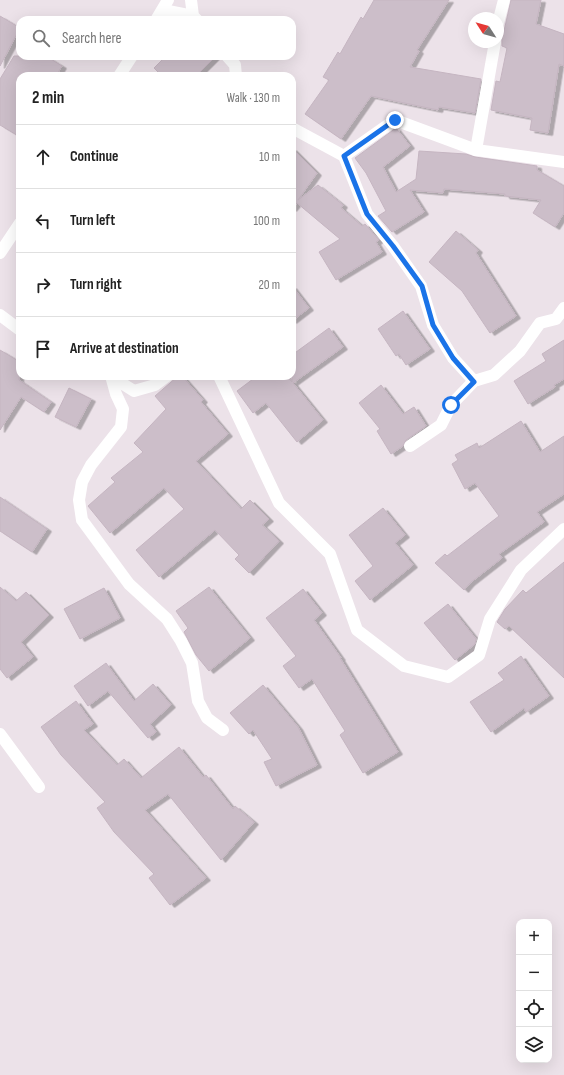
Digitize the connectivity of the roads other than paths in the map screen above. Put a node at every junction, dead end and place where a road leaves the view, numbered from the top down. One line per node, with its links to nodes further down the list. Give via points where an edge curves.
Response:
1 (191, 0): 7 (street)
2 (504, 0): 4 (street)
3 (166, 5): 5 (street); 6 (street)
4 (501, 12)
5 (159, 16)
6 (191, 16)
7 (195, 16)
8 (494, 48): 14 (street)
9 (129, 60): 11 (street)
10 (231, 60): 12 (street, via 235,65)
11 (122, 72)
12 (236, 72)
13 (296, 130): 15 (street)
14 (476, 150): 15 (street, via 395,120); 16 (street)
15 (344, 156): 26 (street, via 367,214 422,286 433,325 453,358)
16 (564, 162)
17 (16, 229): 18 (street)
18 (0, 253)
19 (564, 308): 26 (street, via 556,319 540,323 520,351 494,375)
20 (0, 315): 21 (street)
21 (16, 327)
22 (113, 380): 29 (street, via 123,409 121,426 91,465 82,482 79,500 82,520 129,584 167,619 192,663 198,701 207,718)
23 (118, 380): 24 (street, via 134,391 155,385)
24 (162, 380)
25 (221, 380): 28 (street, via 279,504 330,554 357,630 404,666 448,677 479,655 490,620 521,570)
26 (474, 382): 27 (street, via 451,405 441,425)
27 (410, 446)
28 (564, 529)
29 (223, 730)
30 (0, 734): 31 (street)
31 (39, 787)

